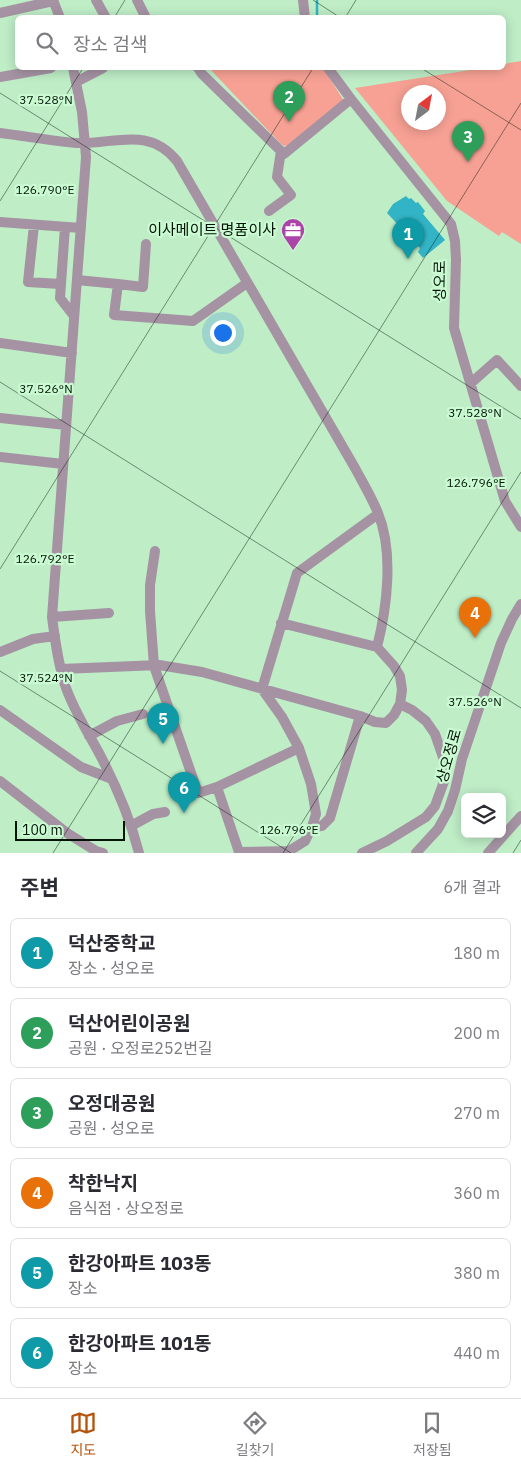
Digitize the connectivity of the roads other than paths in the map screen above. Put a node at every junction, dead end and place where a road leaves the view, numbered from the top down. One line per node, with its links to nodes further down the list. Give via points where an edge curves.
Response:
1 (96, 0): 7 (street)
2 (137, 0): 8 (street)
3 (303, 0): 9 (street)
4 (53, 1): 5 (street); 6 (street)
5 (0, 13)
6 (59, 15)
7 (104, 15)
8 (144, 15)
9 (305, 15)
10 (40, 70): 15 (street)
11 (73, 70): 16 (street)
12 (99, 70): 16 (street)
13 (199, 70): 20 (street)
14 (329, 70): 17 (street, 성오로)
15 (0, 77)
16 (76, 82): 19 (street)
17 (351, 99): 20 (street, via 284,154); 34 (street, 성오로, via 451,224 456,260 454,328)
18 (0, 133): 19 (street)
19 (85, 143): 25 (street); 28 (street, via 140,139 159,145 171,154)
20 (281, 151): 21 (street, via 277,178 291,195)
21 (269, 211)
22 (0, 222): 23 (street)
23 (34, 225): 24 (street); 29 (street, via 28,282)
24 (65, 227): 25 (street); 29 (street)
25 (80, 228): 27 (street)
26 (146, 244): 30 (street, via 143,287)
27 (77, 280): 30 (street); 31 (street)
28 (247, 283): 30 (street, via 193,321 114,315); 40 (street, via 355,468)
29 (60, 284): 31 (street, via 60,298)
30 (118, 284)
31 (74, 316): 33 (street)
32 (0, 343): 33 (street)
33 (72, 353): 37 (street)
34 (471, 383): 35 (street, via 496,360); 41 (street, 성오로, via 505,501)
35 (521, 386)
36 (0, 418): 37 (street)
37 (66, 425): 39 (street)
38 (0, 457): 39 (street)
39 (63, 464): 45 (street)
40 (378, 514): 46 (street, via 297,573); 48 (street, via 386,544 387,579)
41 (521, 527)
42 (156, 551): 50 (street, via 150,593)
43 (521, 604): 70 (street, 상오정로, via 501,643 448,810 438,829)
44 (109, 613): 45 (street)
45 (52, 617): 47 (street)
46 (281, 623): 48 (street); 52 (street)
47 (55, 636): 49 (street, via 33,639); 51 (street)
48 (377, 647): 53 (street, via 400,676)
49 (0, 652)
50 (154, 666): 51 (street); 52 (street, via 202,672); 61 (street, via 198,793)
51 (61, 669): 57 (street, via 74,707)
52 (262, 689): 56 (street); 58 (street)
53 (400, 704): 56 (street, via 386,723); 69 (street, via 426,721 435,734 446,776 435,806 426,817)
54 (0, 710): 59 (street, via 81,768)
55 (143, 714): 57 (street, via 117,721)
56 (360, 716): 65 (street, via 330,818 322,826)
57 (89, 736): 59 (street)
58 (299, 748): 61 (street); 65 (street, via 311,784 316,814)
59 (112, 779): 64 (street)
60 (0, 781): 66 (street)
61 (217, 787): 67 (street, via 239,852)
62 (165, 812): 64 (street, via 153,814)
63 (521, 816): 71 (street)
64 (131, 826): 68 (street)
65 (312, 828): 67 (street, via 305,841)
66 (97, 852)
67 (292, 852)
68 (139, 853)
69 (362, 853)
70 (416, 853)
71 (488, 853)

